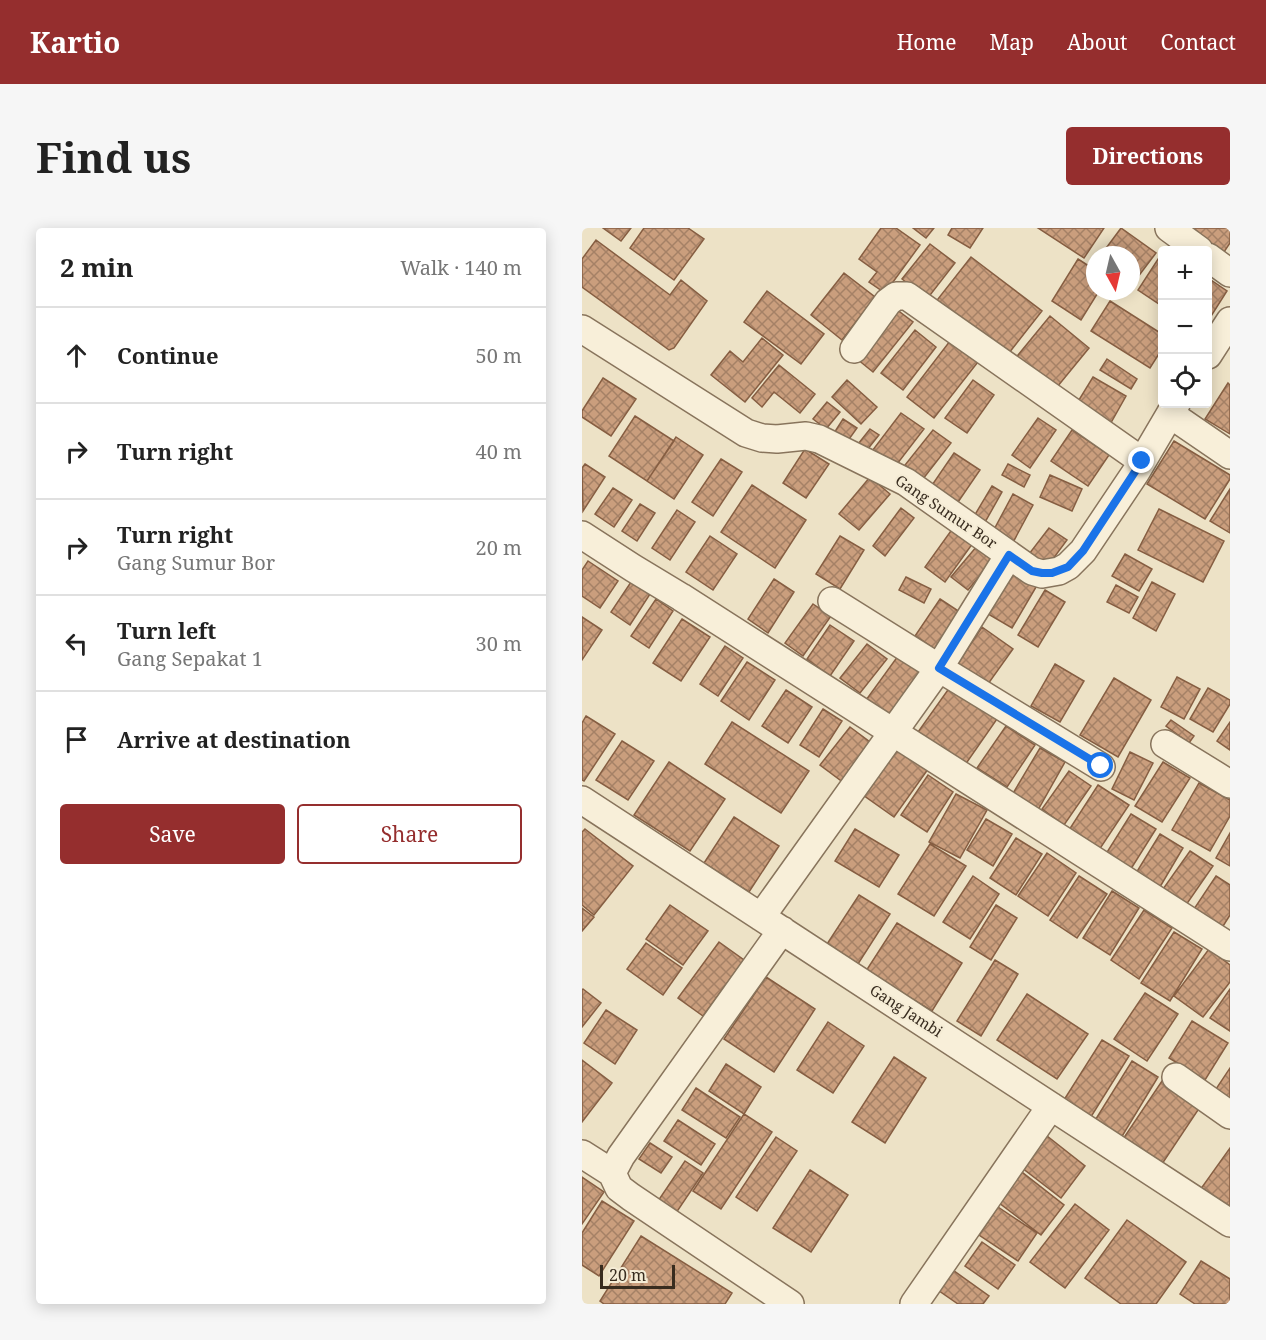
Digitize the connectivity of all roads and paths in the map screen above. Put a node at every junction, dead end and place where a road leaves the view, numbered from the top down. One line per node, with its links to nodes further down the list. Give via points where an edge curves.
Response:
1 (1169, 228): 2 (street)
2 (1194, 246)
3 (1212, 260): 4 (street)
4 (1230, 273)
5 (1230, 321): 8 (street)
6 (582, 329): 13 (street, Gang Sumur Bor, via 746,433 777,439 806,436 906,482)
7 (854, 349): 11 (street, via 888,302 896,296 906,296)
8 (1209, 354)
9 (1173, 409): 10 (street); 11 (street, Gang Sumur Bor)
10 (1230, 455)
11 (1142, 461): 13 (street, Gang Sumur Bor, via 1083,551 1068,567 1052,573 1032,571)
12 (582, 535): 16 (street)
13 (1009, 555): 15 (street)
14 (832, 601): 15 (street)
15 (939, 668): 16 (street); 18 (street)
16 (893, 732): 21 (street); 22 (street)
17 (1164, 744): 19 (street)
18 (1101, 766)
19 (1230, 784)
20 (585, 807): 21 (street, Gang Jambi)
21 (771, 923): 24 (street, Gang Jambi); 27 (street)
22 (1230, 948)
23 (1176, 1077): 25 (street)
24 (1051, 1106): 28 (street, Gang Jambi); 30 (street)
25 (1230, 1115)
26 (582, 1154): 27 (street)
27 (612, 1173): 29 (street, via 619,1188 631,1197)
28 (1230, 1222)
29 (790, 1304)
30 (914, 1304)

